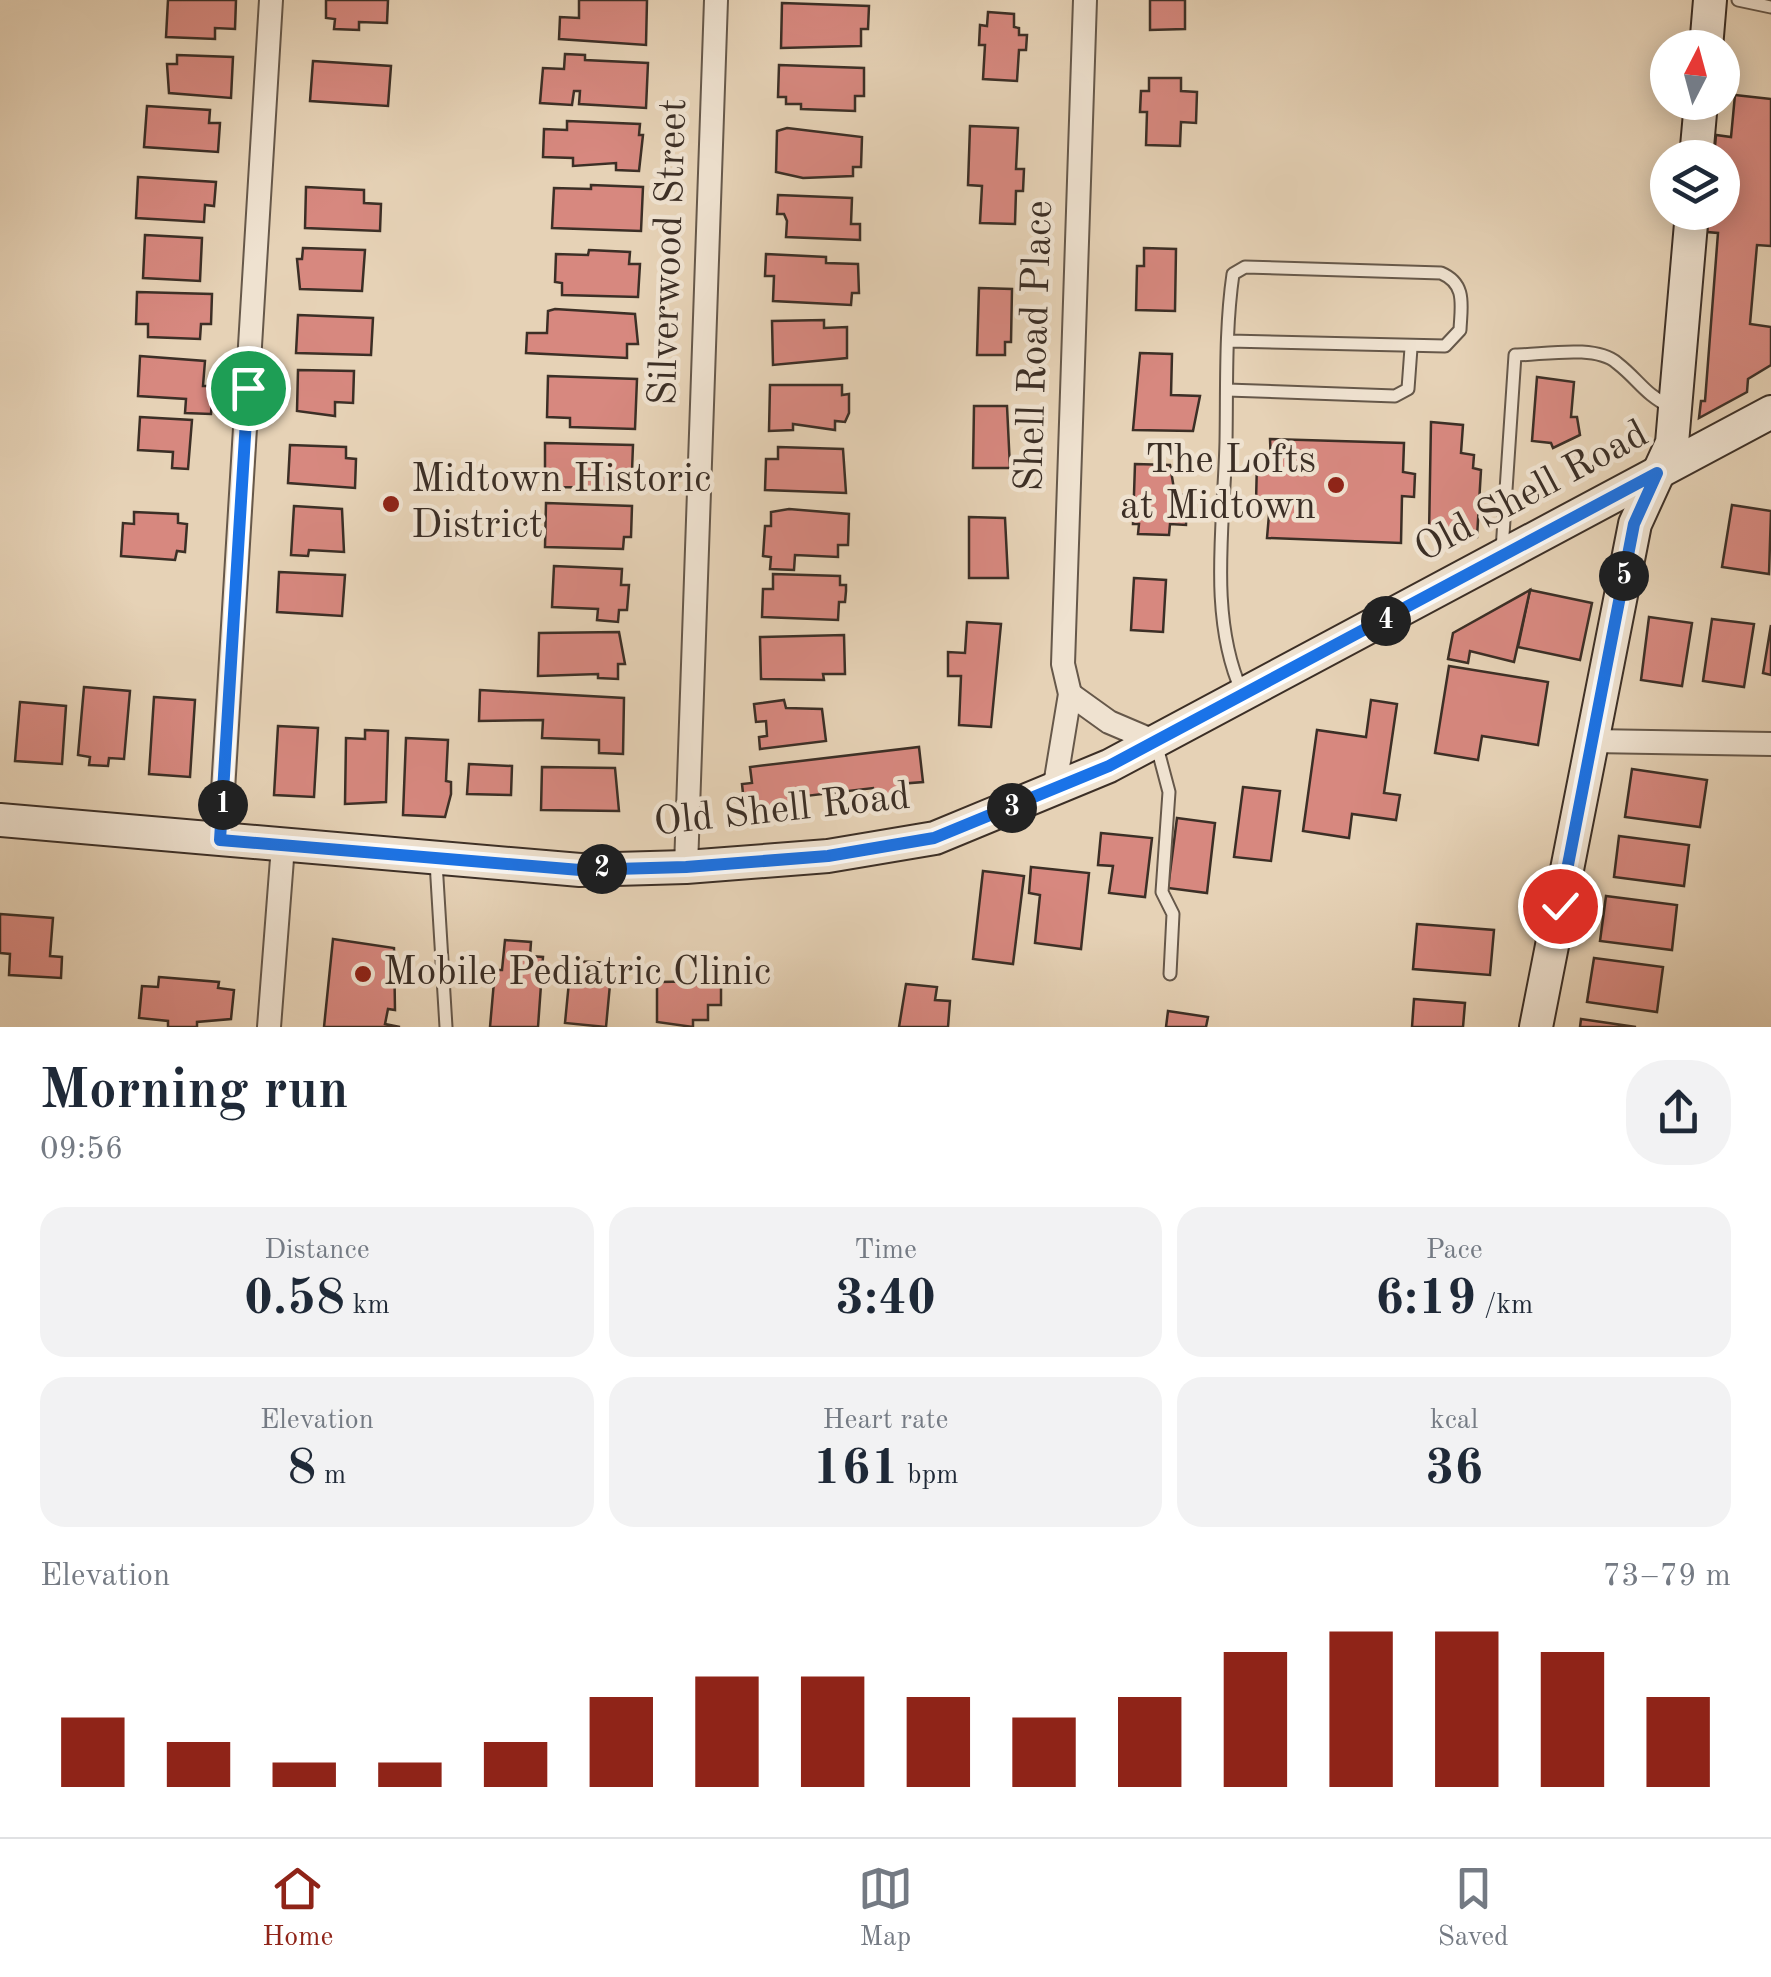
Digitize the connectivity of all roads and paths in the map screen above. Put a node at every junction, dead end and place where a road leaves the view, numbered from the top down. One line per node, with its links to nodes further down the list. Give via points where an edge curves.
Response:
1 (272, 0): 23 (street)
2 (716, 0): 26 (street, Silverwood Street)
3 (1085, 0): 16 (street, Shell Road Place, via 1063,664)
4 (1710, 0): 7 (street)
5 (1738, 0): 6 (lane)
6 (1771, 7)
7 (1708, 30)
8 (1690, 230): 12 (street)
9 (1229, 341): 10 (lane); 10 (lane, via 1232,274 1245,268 1452,277 1461,292 1460,330 1453,342); 11 (lane)
10 (1411, 348): 11 (lane, via 1408,389 1395,396)
11 (1227, 390): 17 (lane, via 1222,604 1229,663)
12 (1675, 409): 14 (street, via 1672,443); 15 (lane, via 1645,394 1615,360 1514,355)
13 (1771, 412): 14 (street, Old Shell Road)
14 (1657, 473): 15 (street, Old Shell Road); 18 (street, via 1634,524)
15 (1502, 554): 17 (street, Old Shell Road)
16 (1070, 694): 19 (street, via 1109,722); 21 (street, Shell Road Place)
17 (1244, 696): 19 (street, Old Shell Road)
18 (1592, 741): 20 (street); 30 (street)
19 (1156, 742): 21 (street, Old Shell Road); 27 (lane, via 1169,792 1162,892 1173,914)
20 (1771, 744)
21 (1054, 791): 26 (street, Old Shell Road, via 934,838 828,856)
22 (0, 820): 23 (street, Old Shell Road)
23 (220, 840): 24 (street, Old Shell Road)
24 (283, 846): 25 (street, Old Shell Road); 28 (street)
25 (436, 860): 26 (street, Old Shell Road, via 580,870); 29 (lane)
26 (686, 867)
27 (1170, 974)
28 (270, 1027)
29 (446, 1027)
30 (1536, 1027)

